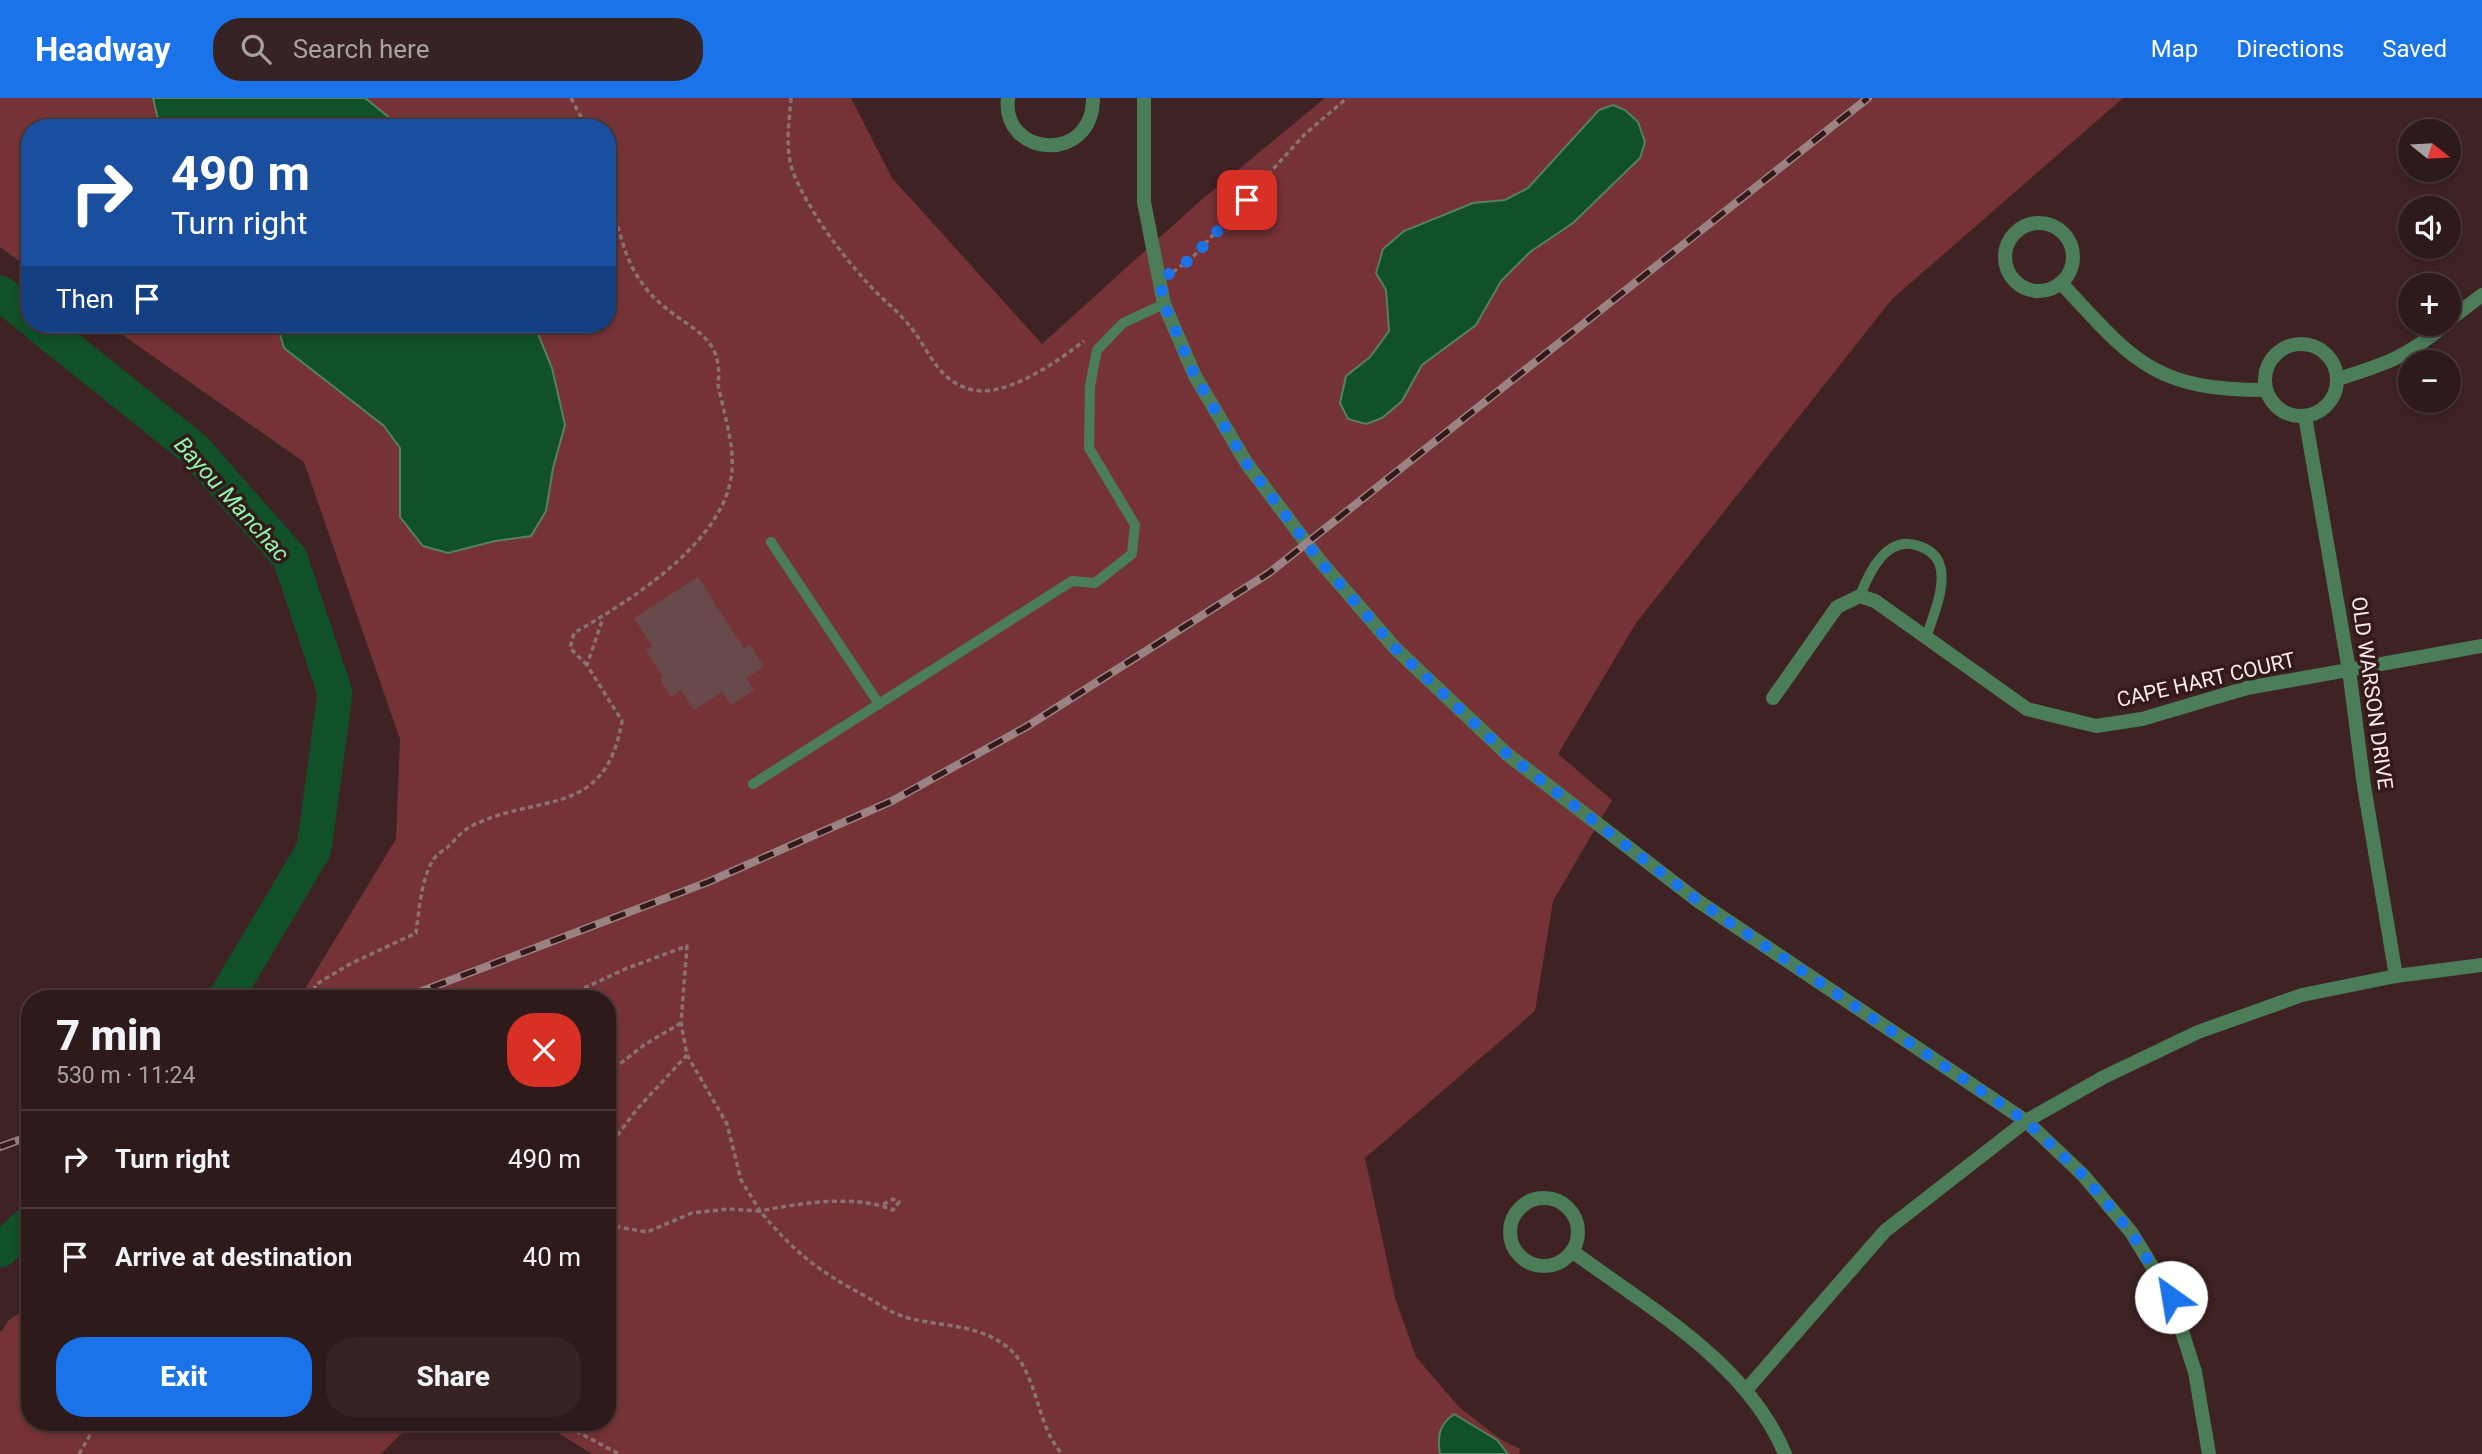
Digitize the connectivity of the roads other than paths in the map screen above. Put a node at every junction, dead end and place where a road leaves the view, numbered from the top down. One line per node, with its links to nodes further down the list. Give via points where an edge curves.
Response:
1 (1008, 98): 2 (street, via 1017,130 1040,145 1054,146 1080,135 1088,123)
2 (1093, 98)
3 (1144, 98): 6 (street, via 1144,202)
4 (2062, 284): 4 (street, via 2074,260 2066,234 2042,223 2017,231 2005,255 2013,280 2037,292); 10 (street, via 2131,354 2160,374 2188,385)
5 (2482, 295): 7 (street)
6 (1164, 304): 18 (lane, via 1123,323 1097,350 1090,386 1089,448 1135,525 1132,554 1095,583 1072,581); 22 (street, via 1195,376 1247,464 1320,561 1395,648 1498,745 1698,901)
7 (2461, 312)
8 (2432, 336): 9 (street, via 2415,350)
9 (2338, 379): 10 (street, via 2324,351 2295,343 2281,348 2270,360 2264,374); 11 (street, via 2328,404)
10 (2265, 390): 11 (street, via 2280,410)
11 (2305, 416): 16 (street, OLD WARSON DRIVE)
12 (771, 542): 18 (lane)
13 (1860, 596): 14 (street, CAPE HART COURT, via 1875,601); 14 (lane, via 1870,569 1890,548 1912,544 1928,550 1940,564 1940,588); 17 (street, via 1837,607)
14 (1926, 638): 16 (street, CAPE HART COURT, via 2027,709 2096,726 2141,719 2247,688)
15 (2482, 646): 16 (street, CAPE HART COURT)
16 (2349, 670): 21 (street, OLD WARSON DRIVE)
17 (1773, 698)
18 (879, 704): 19 (lane)
19 (753, 784)
20 (2482, 965): 21 (street)
21 (2396, 976): 22 (street, via 2302,995 2199,1032)
22 (2026, 1121): 24 (street, via 1885,1231); 26 (street, via 2083,1175 2131,1232 2171,1297 2195,1372)
23 (1572, 1251): 23 (street, via 1577,1225 1563,1204 1537,1199 1516,1213 1511,1239 1525,1261 1551,1266); 24 (street, via 1704,1349)
24 (1746, 1390): 25 (street)
25 (1785, 1454)
26 (2208, 1454)

